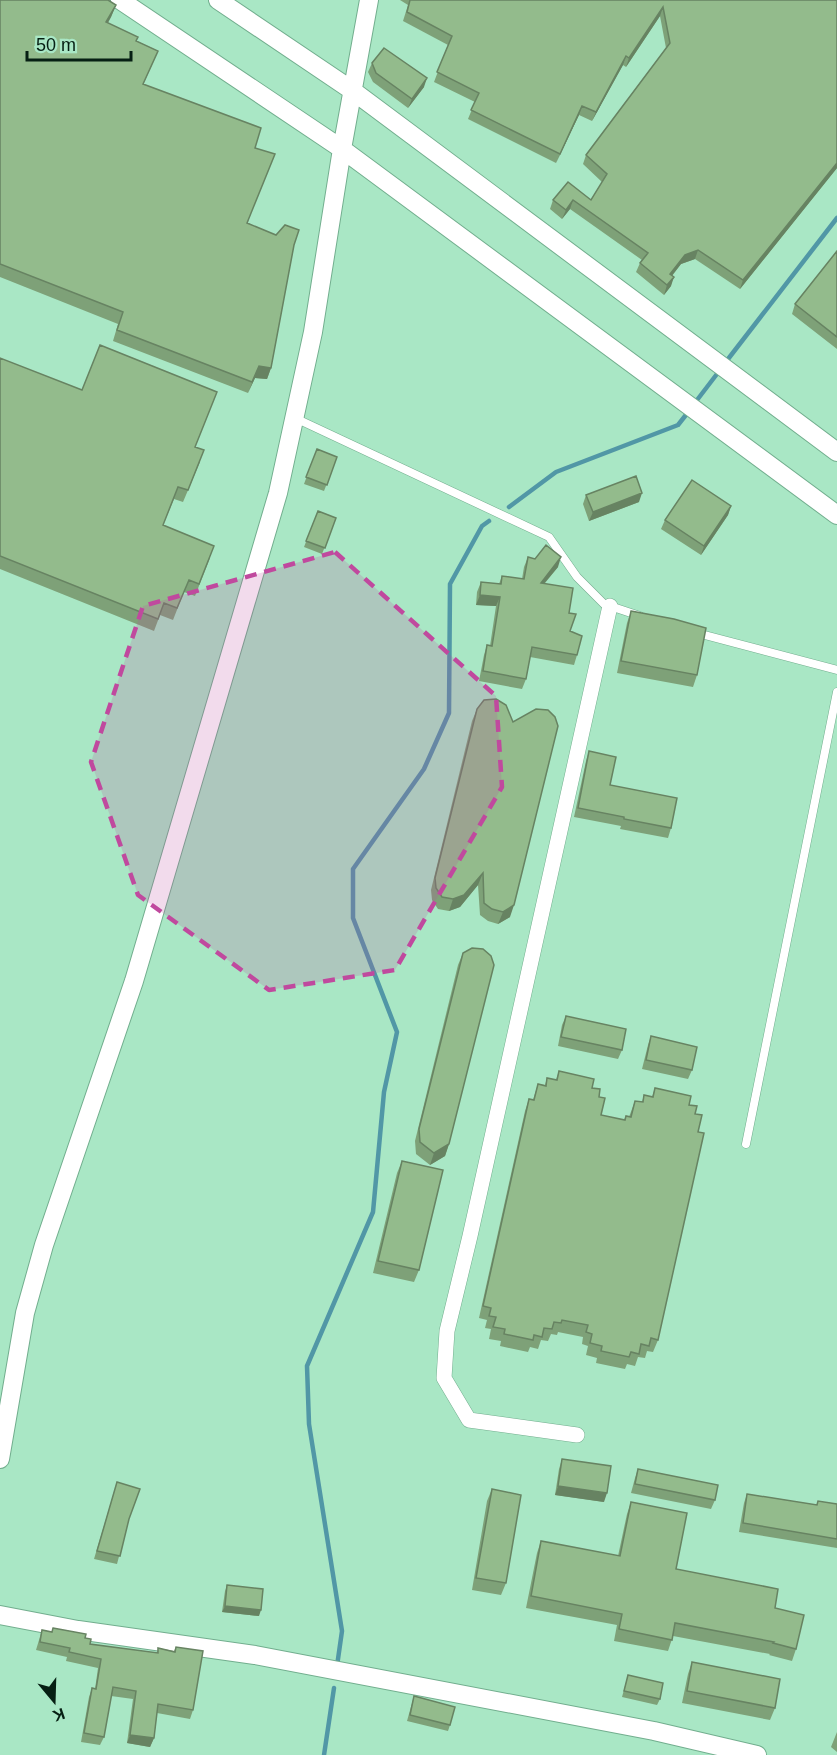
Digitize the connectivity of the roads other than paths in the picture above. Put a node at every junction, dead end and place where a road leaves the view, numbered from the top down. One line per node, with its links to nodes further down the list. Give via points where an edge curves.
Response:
1 (120, 0): 5 (street)
2 (218, 0): 4 (street)
3 (369, 0): 4 (street)
4 (353, 91): 5 (street); 7 (street)
5 (342, 149): 6 (street, via 314,332); 8 (street)
6 (294, 417): 9 (lane, via 549,537 577,577); 16 (street, via 278,493 141,960 44,1245 25,1313)
7 (837, 452)
8 (837, 515)
9 (610, 606): 10 (lane); 15 (street, via 447,1331 444,1378 469,1420)
10 (650, 619)
11 (692, 631): 12 (lane)
12 (837, 670)
13 (837, 692): 14 (lane)
14 (746, 1144)
15 (577, 1435)
16 (0, 1459)
17 (0, 1615): 18 (street, via 255,1655 654,1731)
18 (757, 1755)

